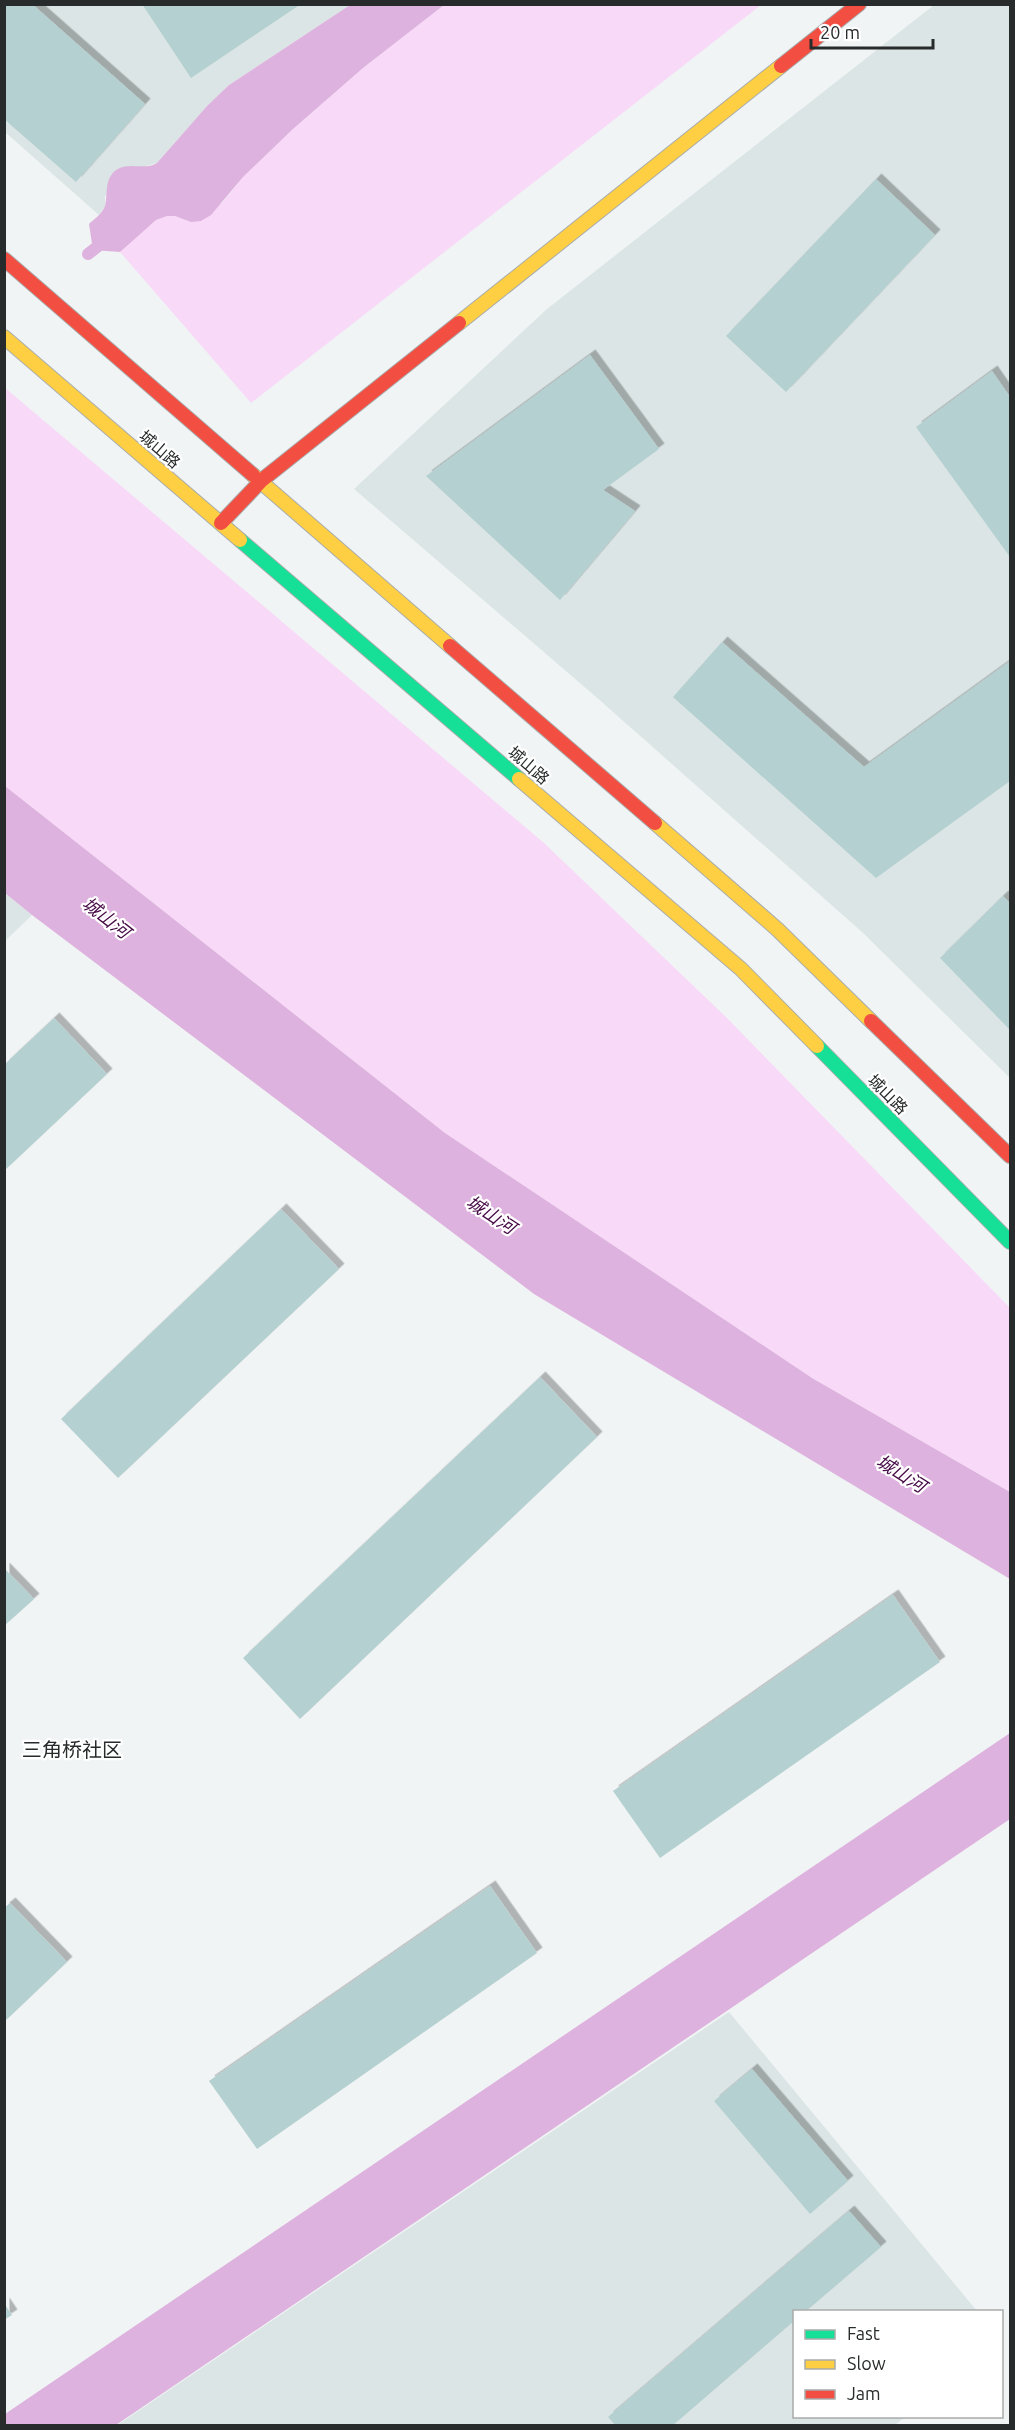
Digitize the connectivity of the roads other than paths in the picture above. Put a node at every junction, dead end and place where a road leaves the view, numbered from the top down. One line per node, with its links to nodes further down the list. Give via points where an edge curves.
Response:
1 (859, 4): 4 (main road)
2 (4, 259): 4 (main road)
3 (4, 337): 5 (main road, 城山路)
4 (262, 480): 5 (main road); 6 (main road, via 777,929)
5 (221, 523): 7 (main road, 城山路, via 741,969)
6 (1011, 1156)
7 (1011, 1242)

